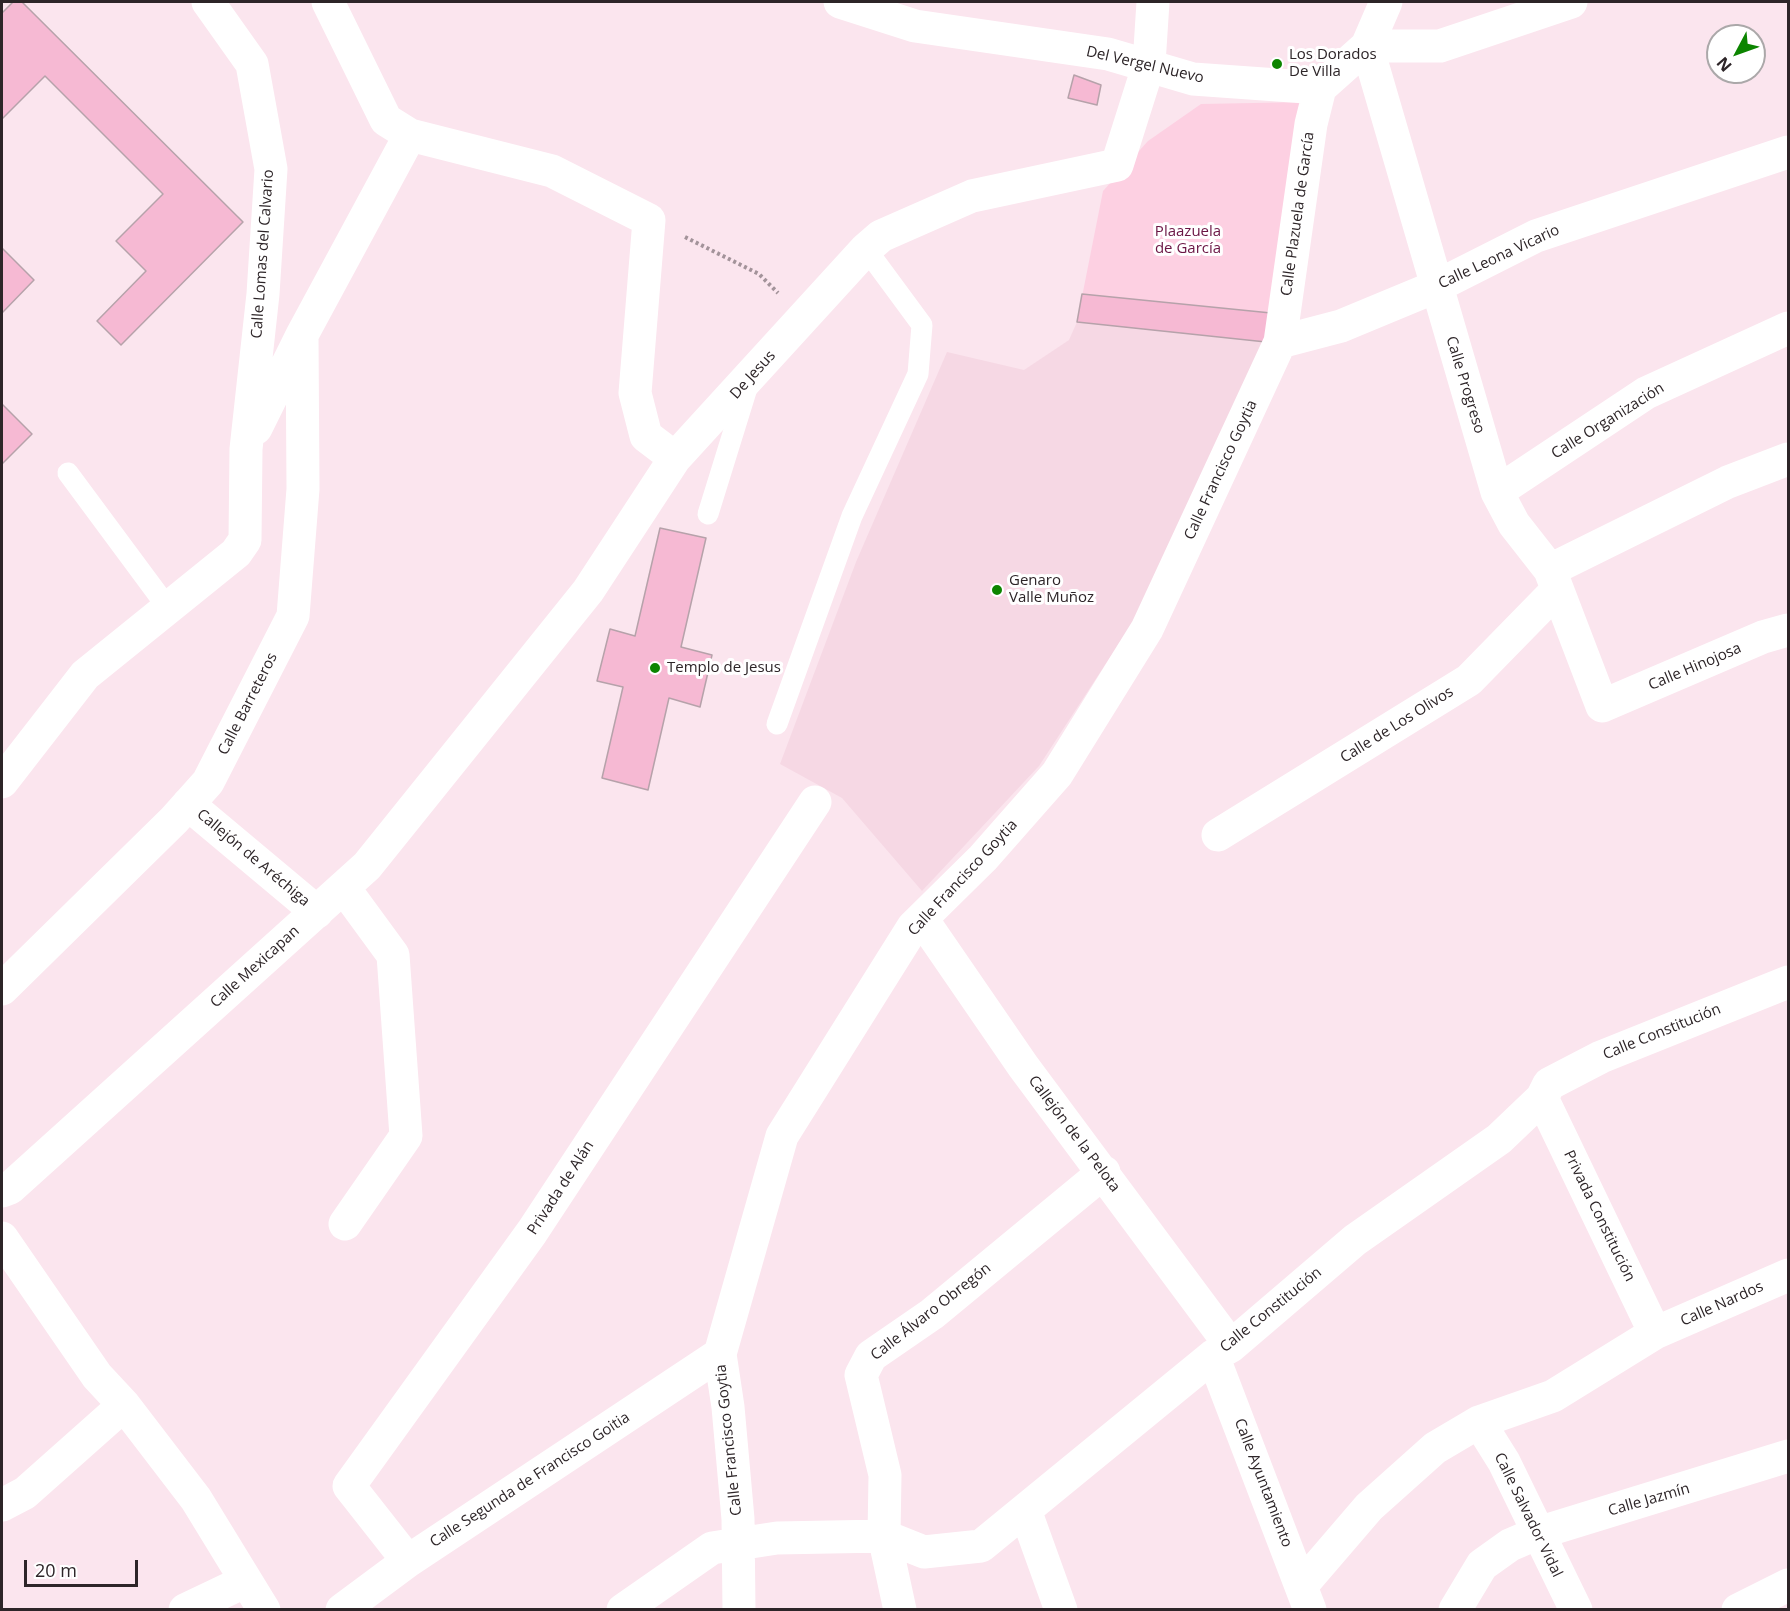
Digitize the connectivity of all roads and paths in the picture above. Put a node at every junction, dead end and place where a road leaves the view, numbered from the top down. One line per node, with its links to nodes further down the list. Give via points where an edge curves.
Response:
1 (208, 2): 20 (street, Calle Lomas del Calvario, via 252,64 271,169 263,294)
2 (328, 2): 10 (street, via 386,120)
3 (840, 2): 8 (street, Del Vergel Nuevo, via 915,26 1108,54)
4 (1153, 2): 8 (street)
5 (1386, 2): 7 (street)
6 (1571, 2): 7 (street, via 1440,46)
7 (1367, 46): 9 (street); 14 (street, Calle Progreso)
8 (1149, 64): 9 (street, Del Vergel Nuevo, via 1193,79); 13 (street, De Jesus, via 1117,165 972,196 881,236)
9 (1320, 88): 18 (street, Calle Plazuela de García, via 1311,124)
10 (410, 135): 12 (street, via 552,171); 17 (street, Calle Lomas del Calvario)
11 (1788, 152): 14 (street, Calle Leona Vicario, via 1536,236)
12 (649, 220): 15 (path, via 759,274); 21 (street, via 635,393 646,436)
13 (866, 249): 15 (street, De Jesus); 31 (lane, via 922,325 918,374 852,516)
14 (1436, 286): 18 (street, Calle Leona Vicario, via 1341,326); 24 (street, Calle Progreso)
15 (802, 319): 19 (street, De Jesus)
16 (1788, 328): 24 (street, Calle Organización, via 1646,393)
17 (302, 335): 20 (street, Calle Lomas del Calvario); 34 (street, Calle Barreteros, via 303,489 293,616 208,782)
18 (1280, 342): 38 (street, Calle Francisco Goytia, via 1147,629 1063,764 982,858)
19 (750, 379): 21 (street, De Jesus); 25 (lane)
20 (246, 449): 27 (street, Calle Lomas del Calvario, via 245,540 236,553)
21 (675, 458): 30 (street, De Jesus, via 588,591)
22 (1788, 459): 26 (street, Calle de Los Olivos, via 1728,482)
23 (68, 473): 27 (lane)
24 (1497, 492): 26 (street, Calle Progreso, via 1514,524)
25 (708, 514)
26 (1554, 580): 29 (street, Calle Progreso); 35 (street, Calle de Los Olivos, via 1469,680)
27 (168, 608): 32 (street, Calle Lomas del Calvario, via 86,675)
28 (1788, 630): 29 (street, Calle Hinojosa)
29 (1602, 706)
30 (484, 719): 36 (street, Calle Mexicapan, via 367,866)
31 (777, 724)
32 (2, 782)
33 (814, 802): 58 (street, Privada de Alán, via 532,1232 349,1486)
34 (188, 804): 37 (street, Callejón de Aréchiga); 39 (street, Calle Barreteros)
35 (1218, 835)
36 (344, 888): 37 (street, Calle Mexicapan); 44 (street, via 393,955 406,1136)
37 (317, 912): 43 (street, Calle Mexicapan)
38 (922, 919): 42 (street, Callejón de la Pelota, via 1023,1066); 49 (street, Calle Francisco Goytia, via 913,927 782,1136)
39 (2, 989)
40 (1785, 992): 41 (street, Calle Constitución, via 1601,1057 1549,1084)
41 (1542, 1098): 47 (street, Privada Constitución); 48 (street, Calle Constitución, via 1498,1139 1355,1240)
42 (1104, 1172): 48 (street, Callejón de la Pelota); 55 (street, Calle Álvaro Obregón, via 932,1314 870,1356 861,1375 885,1475)
43 (4, 1180)
44 (345, 1224)
45 (2, 1238): 50 (street, via 97,1376)
46 (1788, 1275): 47 (street, Calle Nardos)
47 (1655, 1333): 51 (street, Calle Nardos, via 1553,1396)
48 (1222, 1351): 54 (street, Calle Constitución); 61 (street, Calle Ayuntamiento)
49 (720, 1354): 57 (street, Calle Francisco Goytia, via 738,1519); 58 (street, Calle Segunda de Francisco Goitia)
50 (124, 1405): 53 (street, via 25,1493); 59 (street, via 196,1499)
51 (1479, 1422): 56 (street, Calle Salvador Vidal, via 1504,1462); 61 (street, Calle Nardos, via 1435,1448 1368,1507)
52 (1788, 1456): 56 (street, Calle Jazmín)
53 (2, 1505)
54 (1025, 1510): 55 (street, Calle Constitución, via 981,1546 924,1551); 68 (street)
55 (884, 1536): 57 (street, Calle Constitución, via 777,1538); 67 (street, Calle Álvaro Obregón)
56 (1524, 1539): 69 (street, Calle Jazmín, via 1482,1565); 70 (street, Calle Salvador Vidal)
57 (737, 1545): 65 (street, Calle Constitución, via 712,1548); 66 (street, Calle Francisco Goytia)
58 (408, 1561): 64 (street, Calle Segunda de Francisco Goitia)
59 (246, 1581): 62 (street); 63 (street)
60 (1788, 1585): 71 (street)
61 (1306, 1597)
62 (185, 1610)
63 (264, 1610)
64 (342, 1610)
65 (623, 1610)
66 (739, 1610)
67 (900, 1610)
68 (1060, 1610)
69 (1455, 1610)
70 (1576, 1610)
71 (1738, 1610)

